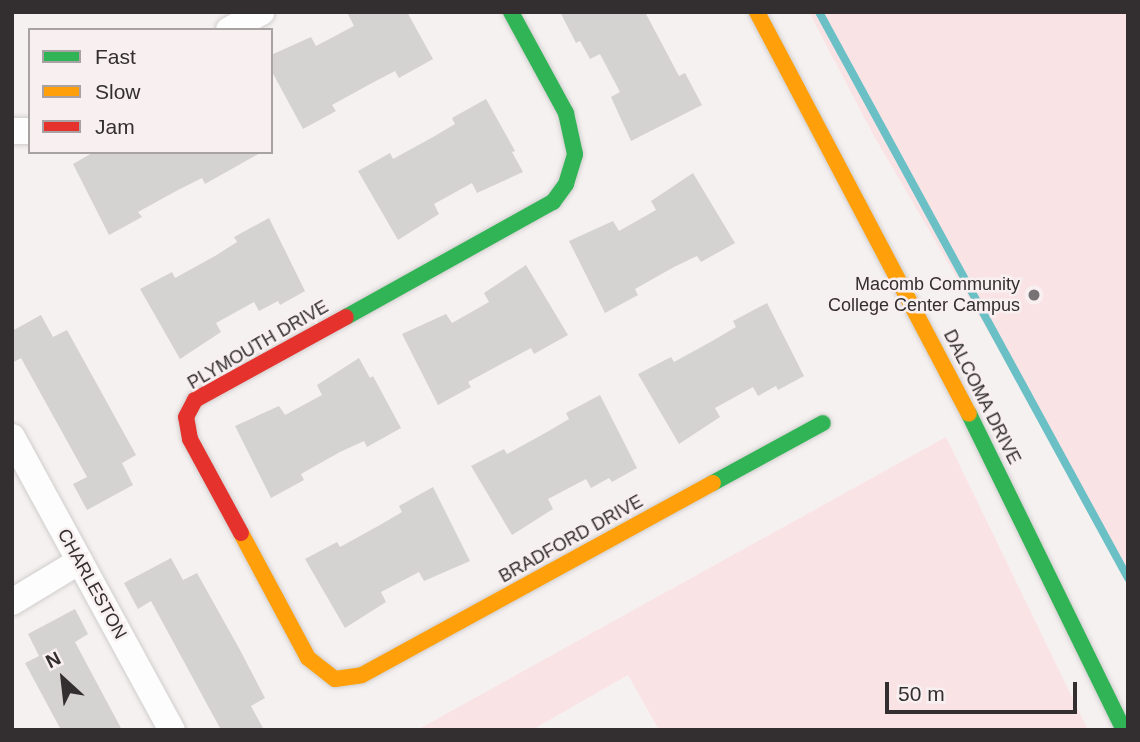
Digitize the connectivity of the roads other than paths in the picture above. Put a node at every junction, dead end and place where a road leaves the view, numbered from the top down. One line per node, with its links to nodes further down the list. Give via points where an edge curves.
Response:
1 (261, 12): 4 (street)
2 (511, 12): 9 (street, PLYMOUTH DRIVE, via 566,113 575,154 566,184 553,202 195,400 186,417 190,439 308,658)
3 (757, 12): 11 (street, DALCOMA DRIVE, via 995,464)
4 (233, 28)
5 (822, 423): 9 (street, BRADFORD DRIVE, via 362,675)
6 (12, 438): 7 (street, CHARLESTON)
7 (80, 561): 8 (street); 10 (street, CHARLESTON)
8 (12, 602)
9 (335, 679)
10 (172, 730)
11 (1124, 730)

